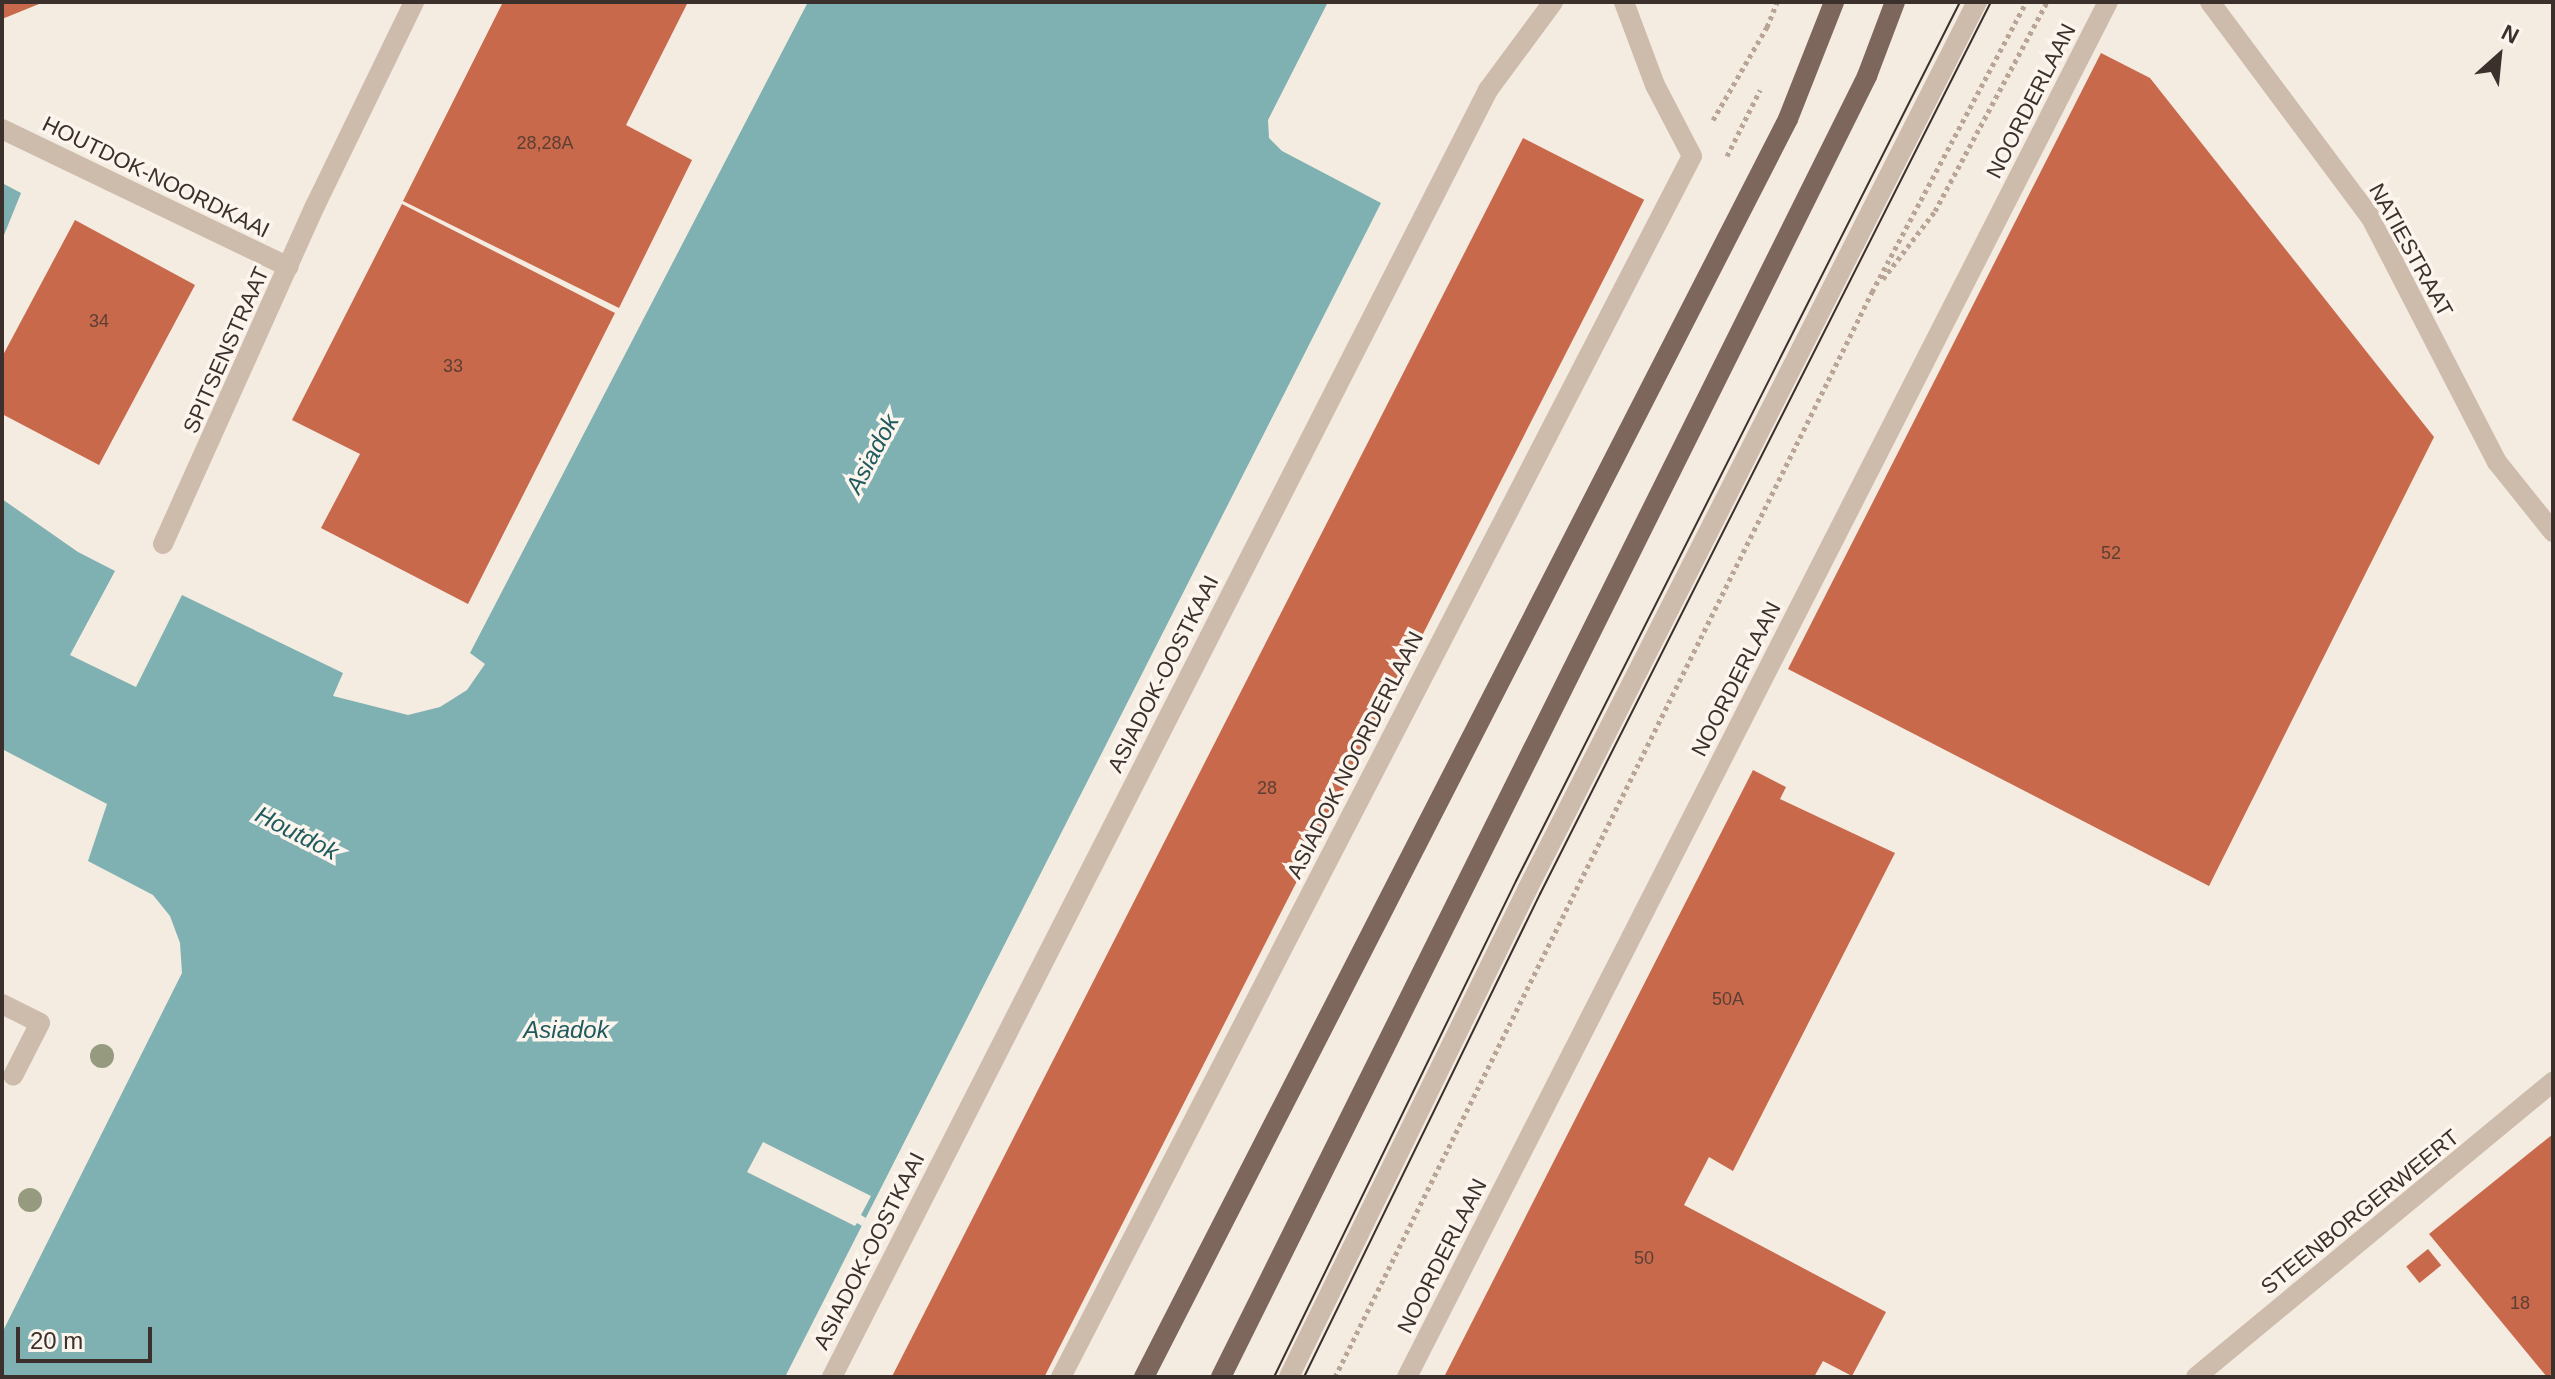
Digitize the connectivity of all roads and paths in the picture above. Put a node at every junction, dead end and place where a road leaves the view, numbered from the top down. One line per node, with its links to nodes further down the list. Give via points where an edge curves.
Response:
1 (414, 2): 14 (street, SPITSENSTRAAT)
2 (1553, 2): 21 (street, ASIADOK-OOSTKAAI, via 1488,90)
3 (1624, 2): 13 (street, via 1655,85)
4 (1777, 2): 13 (path)
5 (1834, 2): 23 (main road, via 1781,133)
6 (1895, 2): 24 (main road, via 1867,76)
7 (1977, 2): 25 (street, via 1528,888)
8 (2026, 2): 15 (path)
9 (2047, 2): 15 (path, via 1935,211)
10 (2108, 2): 27 (street, NOORDERLAAN)
11 (2210, 2): 16 (street, NATIESTRAAT, via 2371,218 2497,462)
12 (2, 129): 14 (street, HOUTDOK-NOORDKAAI)
13 (1692, 156): 22 (street, ASIADOK NOORDERLAAN)
14 (289, 267): 17 (street, SPITSENSTRAAT)
15 (1872, 292): 26 (path)
16 (2553, 532)
17 (163, 544)
18 (2, 1004): 19 (street, via 40,1023)
19 (13, 1076)
20 (2553, 1082): 28 (street, STEENBORGERWEERT)
21 (832, 1377)
22 (1061, 1377)
23 (1144, 1377)
24 (1221, 1377)
25 (1289, 1377)
26 (1335, 1377)
27 (1407, 1377)
28 (2196, 1377)

